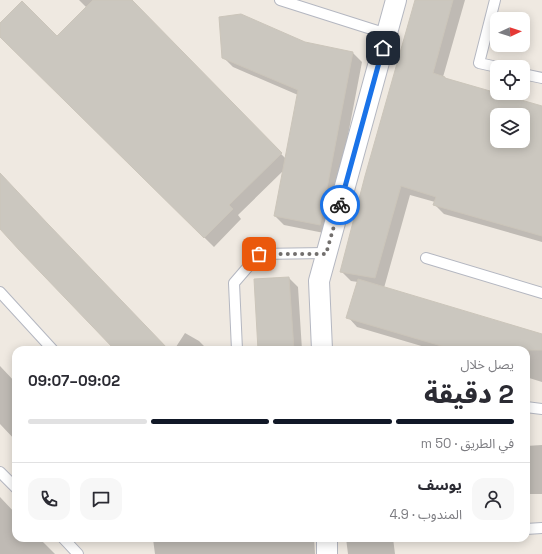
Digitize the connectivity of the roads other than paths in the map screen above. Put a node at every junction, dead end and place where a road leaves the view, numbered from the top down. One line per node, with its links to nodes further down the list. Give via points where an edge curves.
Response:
1 (280, 0): 4 (lane)
2 (396, 0): 4 (street)
3 (496, 0): 5 (lane, via 479,63)
4 (387, 34): 8 (street)
5 (490, 65)
6 (530, 75): 7 (lane)
7 (542, 78)
8 (326, 254): 13 (lane, via 259,254 234,283); 14 (street, via 319,280)
9 (426, 258): 11 (lane)
10 (0, 292): 12 (lane)
11 (542, 293)
12 (49, 346)
13 (236, 346)
14 (322, 346)
15 (530, 408): 16 (lane)
16 (542, 409)
17 (0, 472): 18 (lane)
18 (12, 484)
19 (542, 528): 20 (lane)
20 (530, 529)
21 (67, 542): 23 (lane)
22 (327, 542): 24 (street)
23 (78, 554)
24 (327, 554)

